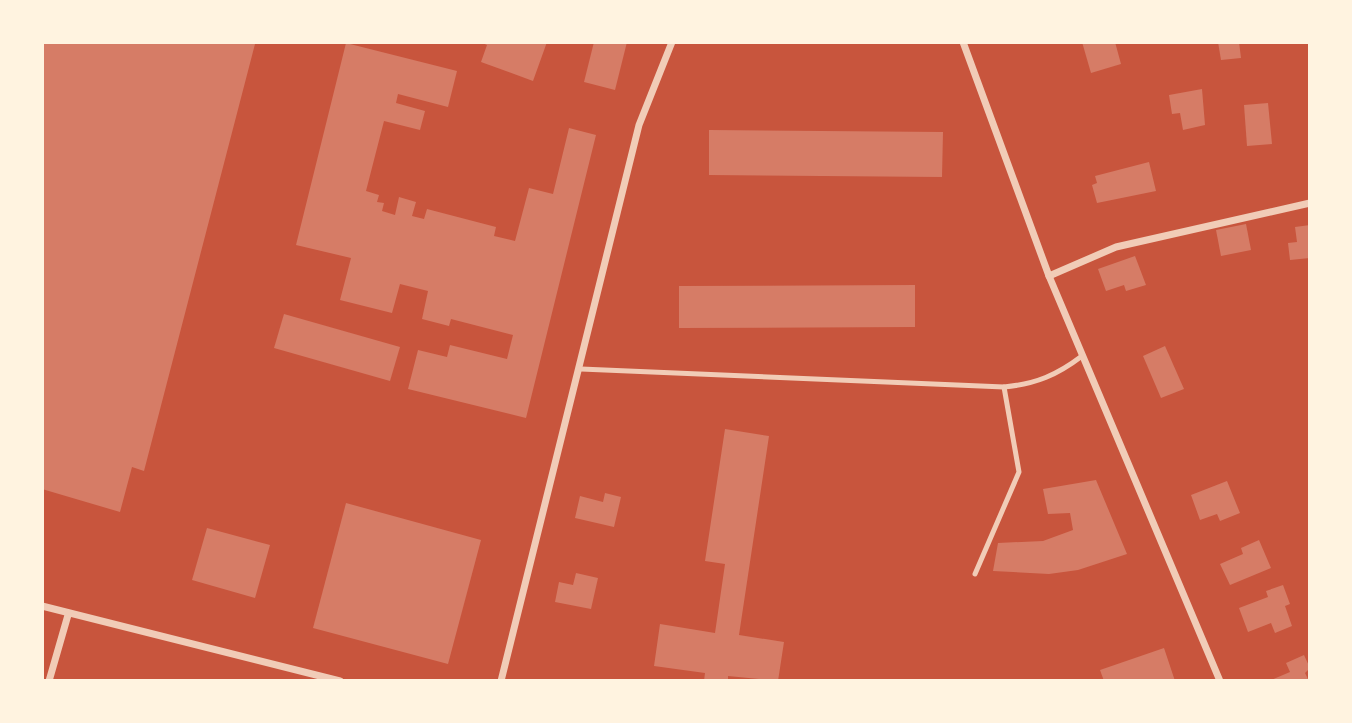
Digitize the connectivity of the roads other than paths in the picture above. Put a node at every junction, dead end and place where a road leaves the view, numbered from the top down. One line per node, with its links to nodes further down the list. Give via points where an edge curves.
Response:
1 (672, 42): 6 (street, via 639,125)
2 (963, 42): 4 (street)
3 (1310, 203): 4 (street, via 1116,247)
4 (1049, 276): 5 (street)
5 (1082, 356): 7 (lane, via 1056,375 1029,385); 14 (street)
6 (581, 369): 7 (lane); 13 (street)
7 (1004, 387): 8 (lane, via 1019,472)
8 (975, 574)
9 (42, 606): 10 (street)
10 (68, 615): 11 (street); 12 (street)
11 (49, 681)
12 (340, 681)
13 (501, 681)
14 (1220, 681)

